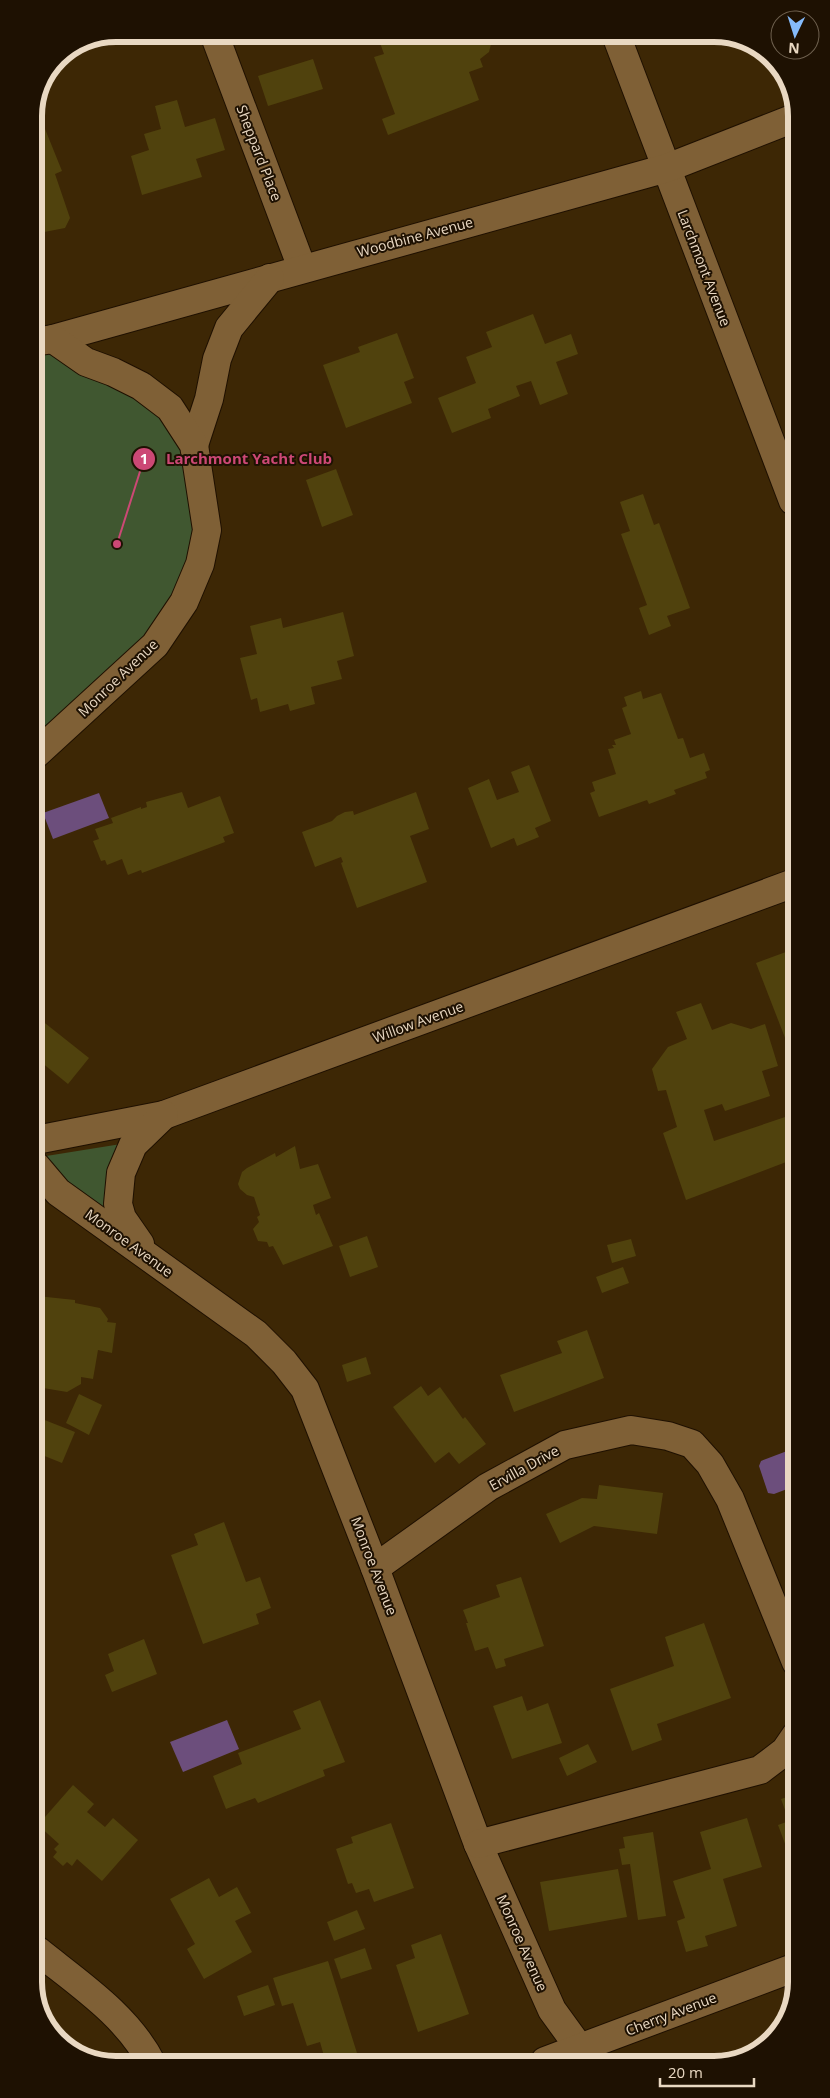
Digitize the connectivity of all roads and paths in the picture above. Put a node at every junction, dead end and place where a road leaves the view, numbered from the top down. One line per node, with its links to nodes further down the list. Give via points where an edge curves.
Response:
1 (217, 42): 5 (street, Sheppard Place)
2 (619, 43): 4 (street, Larchmont Avenue)
3 (788, 121): 4 (street, Woodbine Avenue)
4 (666, 168): 5 (street, Woodbine Avenue); 9 (street, Larchmont Avenue)
5 (302, 268): 6 (street, Woodbine Avenue)
6 (270, 278): 7 (street, Woodbine Avenue); 8 (street, Monroe Avenue, via 229,328 217,359 209,399)
7 (43, 340): 8 (street, Monroe Avenue, via 141,386 170,408)
8 (194, 445): 10 (street, Monroe Avenue, via 207,530 200,564 184,602 155,645)
9 (788, 488)
10 (43, 748)
11 (788, 885): 12 (street, Willow Avenue)
12 (164, 1115): 13 (street, Willow Avenue); 15 (street, via 133,1146 118,1188 122,1218)
13 (42, 1139)
14 (42, 1174): 15 (street, Monroe Avenue, via 58,1192)
15 (148, 1255): 16 (street, Monroe Avenue, via 256,1334 305,1389)
16 (375, 1568): 17 (street, Ervilla Drive, via 488,1488 565,1446 631,1430 668,1436 692,1444 710,1464 730,1499); 19 (street, Monroe Avenue)
17 (788, 1642)
18 (788, 1746): 19 (street, via 760,1770)
19 (478, 1844): 22 (street, Monroe Avenue, via 552,2010)
20 (42, 1954): 23 (street, via 106,2006)
21 (788, 1970): 22 (street, Cherry Avenue)
22 (584, 2054)
23 (148, 2055)

